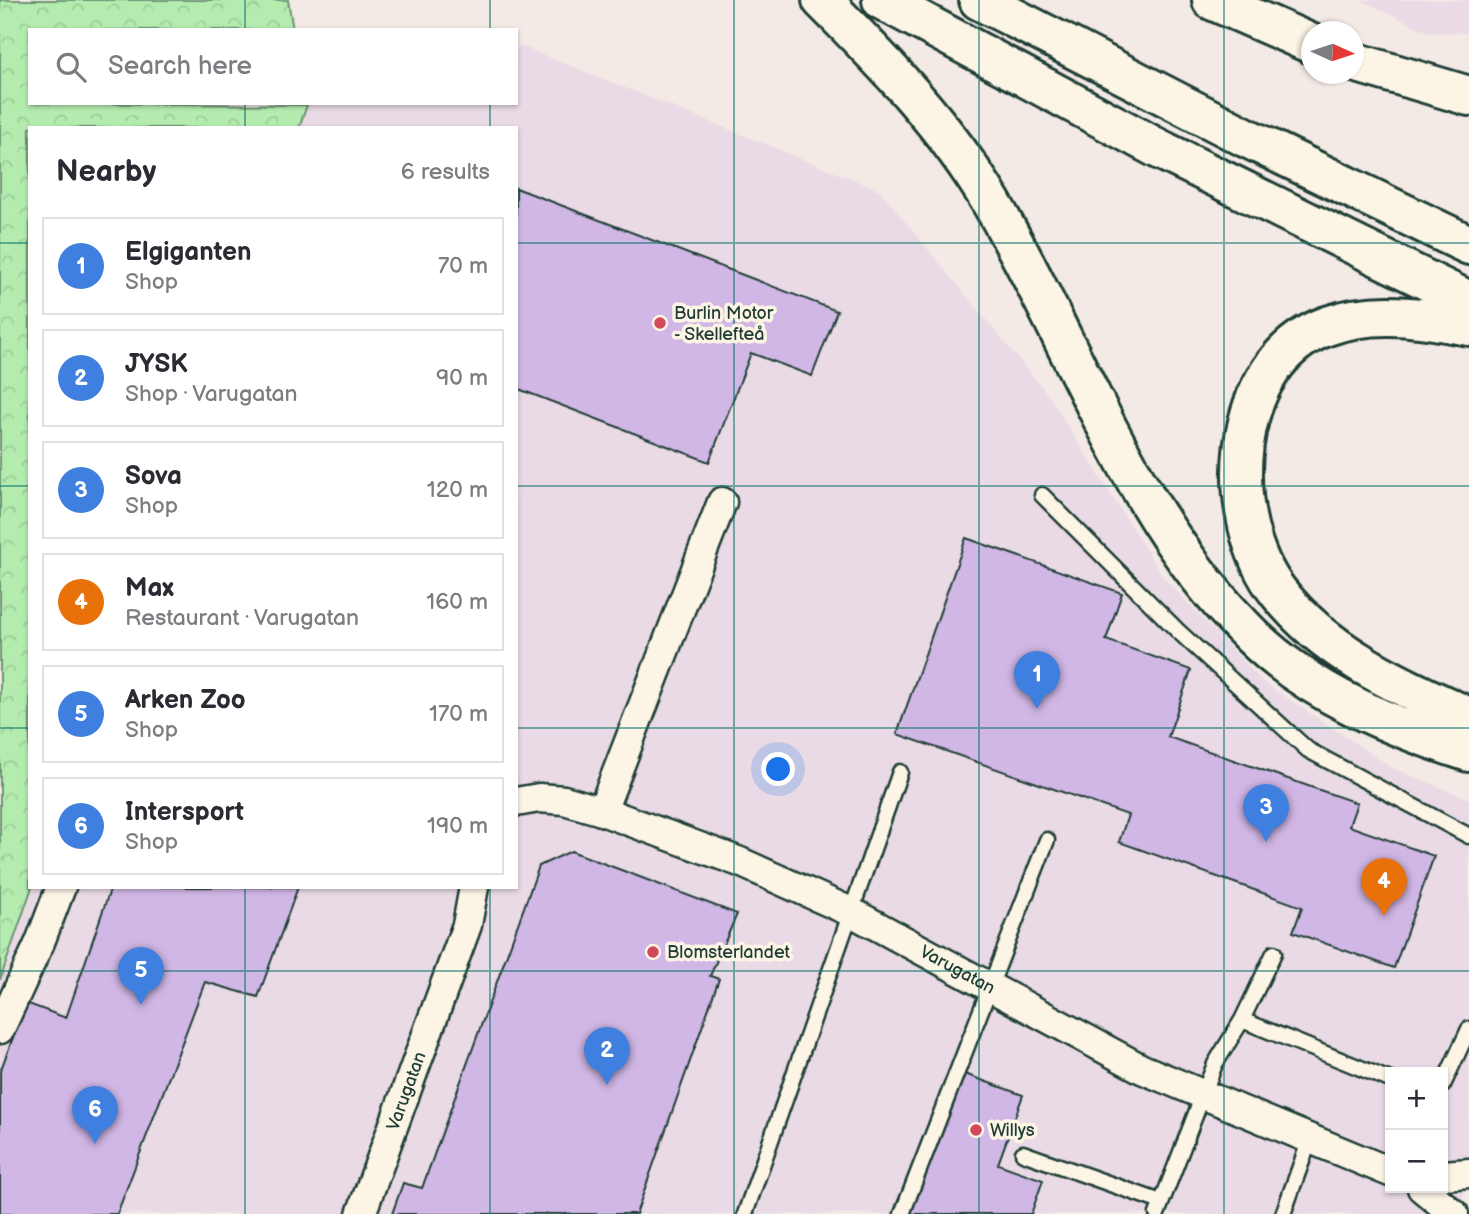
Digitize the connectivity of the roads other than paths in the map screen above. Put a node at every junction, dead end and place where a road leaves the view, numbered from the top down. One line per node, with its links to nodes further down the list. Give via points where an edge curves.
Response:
1 (822, 0): 14 (highway, via 948,136 1035,283 1127,463 1184,557 1215,596 1253,637 1313,681 1386,721)
2 (882, 0): 9 (highway, via 1157,148)
3 (979, 0): 8 (highway, via 1247,138)
4 (1212, 0): 5 (highway)
5 (1301, 40)
6 (1364, 65): 7 (highway)
7 (1469, 96)
8 (1469, 245)
9 (1469, 301)
10 (1469, 326): 13 (highway, via 1371,316 1325,327 1302,340 1267,377 1252,407 1243,446 1241,486 1258,554 1277,591 1295,612 1343,654)
11 (1042, 495): 18 (lane, via 1178,631 1308,750)
12 (722, 502): 17 (street)
13 (1469, 717)
14 (1469, 752)
15 (900, 772): 22 (lane)
16 (518, 802): 17 (street, Varugatan, via 564,800)
17 (602, 811): 22 (street, Varugatan, via 740,862)
18 (1469, 836)
19 (1047, 840): 24 (lane)
20 (60, 889): 26 (street)
21 (474, 889): 38 (street, Varugatan, via 467,925)
22 (851, 912): 24 (street, Varugatan); 39 (lane)
23 (1274, 953): 25 (lane)
24 (990, 985): 30 (street, Varugatan, via 1142,1069); 40 (lane)
25 (1242, 1020): 29 (lane); 30 (lane)
26 (0, 1029)
27 (1469, 1029): 28 (lane)
28 (1448, 1074)
29 (1385, 1078)
30 (1203, 1094): 31 (street, Varugatan); 37 (lane)
31 (1310, 1139): 33 (street, Varugatan); 41 (lane)
32 (1023, 1153): 37 (lane)
33 (1385, 1170)
34 (1469, 1173): 35 (street)
35 (1448, 1175)
36 (1428, 1193): 42 (street)
37 (1159, 1208)
38 (361, 1214)
39 (745, 1214)
40 (902, 1214)
41 (1283, 1214)
42 (1454, 1214)

